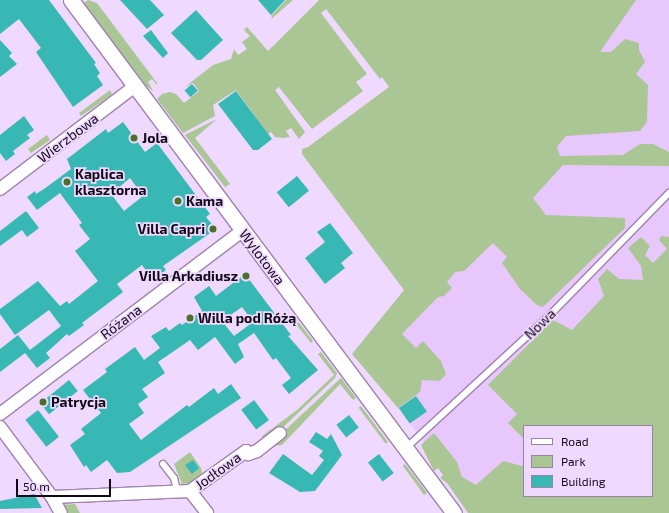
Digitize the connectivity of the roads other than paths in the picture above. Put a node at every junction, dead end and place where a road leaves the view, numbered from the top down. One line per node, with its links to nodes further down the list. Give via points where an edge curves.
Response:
1 (71, 0): 2 (street, Wylotowa)
2 (135, 86): 3 (street, Wierzbowa); 5 (street, Wylotowa)
3 (0, 189)
4 (669, 193): 9 (lane, Nowa, via 547,318)
5 (243, 230): 6 (street, Różana); 9 (street, Wylotowa)
6 (0, 414)
7 (0, 427): 13 (street)
8 (280, 433): 12 (street, Jodłowa, via 257,451 248,454 246,451)
9 (406, 448): 16 (street, Wylotowa)
10 (163, 464): 11 (lane, via 174,478)
11 (177, 490): 12 (street, Jodłowa); 13 (street, Jodłowa)
12 (190, 491): 15 (street)
13 (52, 497): 14 (street)
14 (61, 513)
15 (207, 513)
16 (454, 513)

